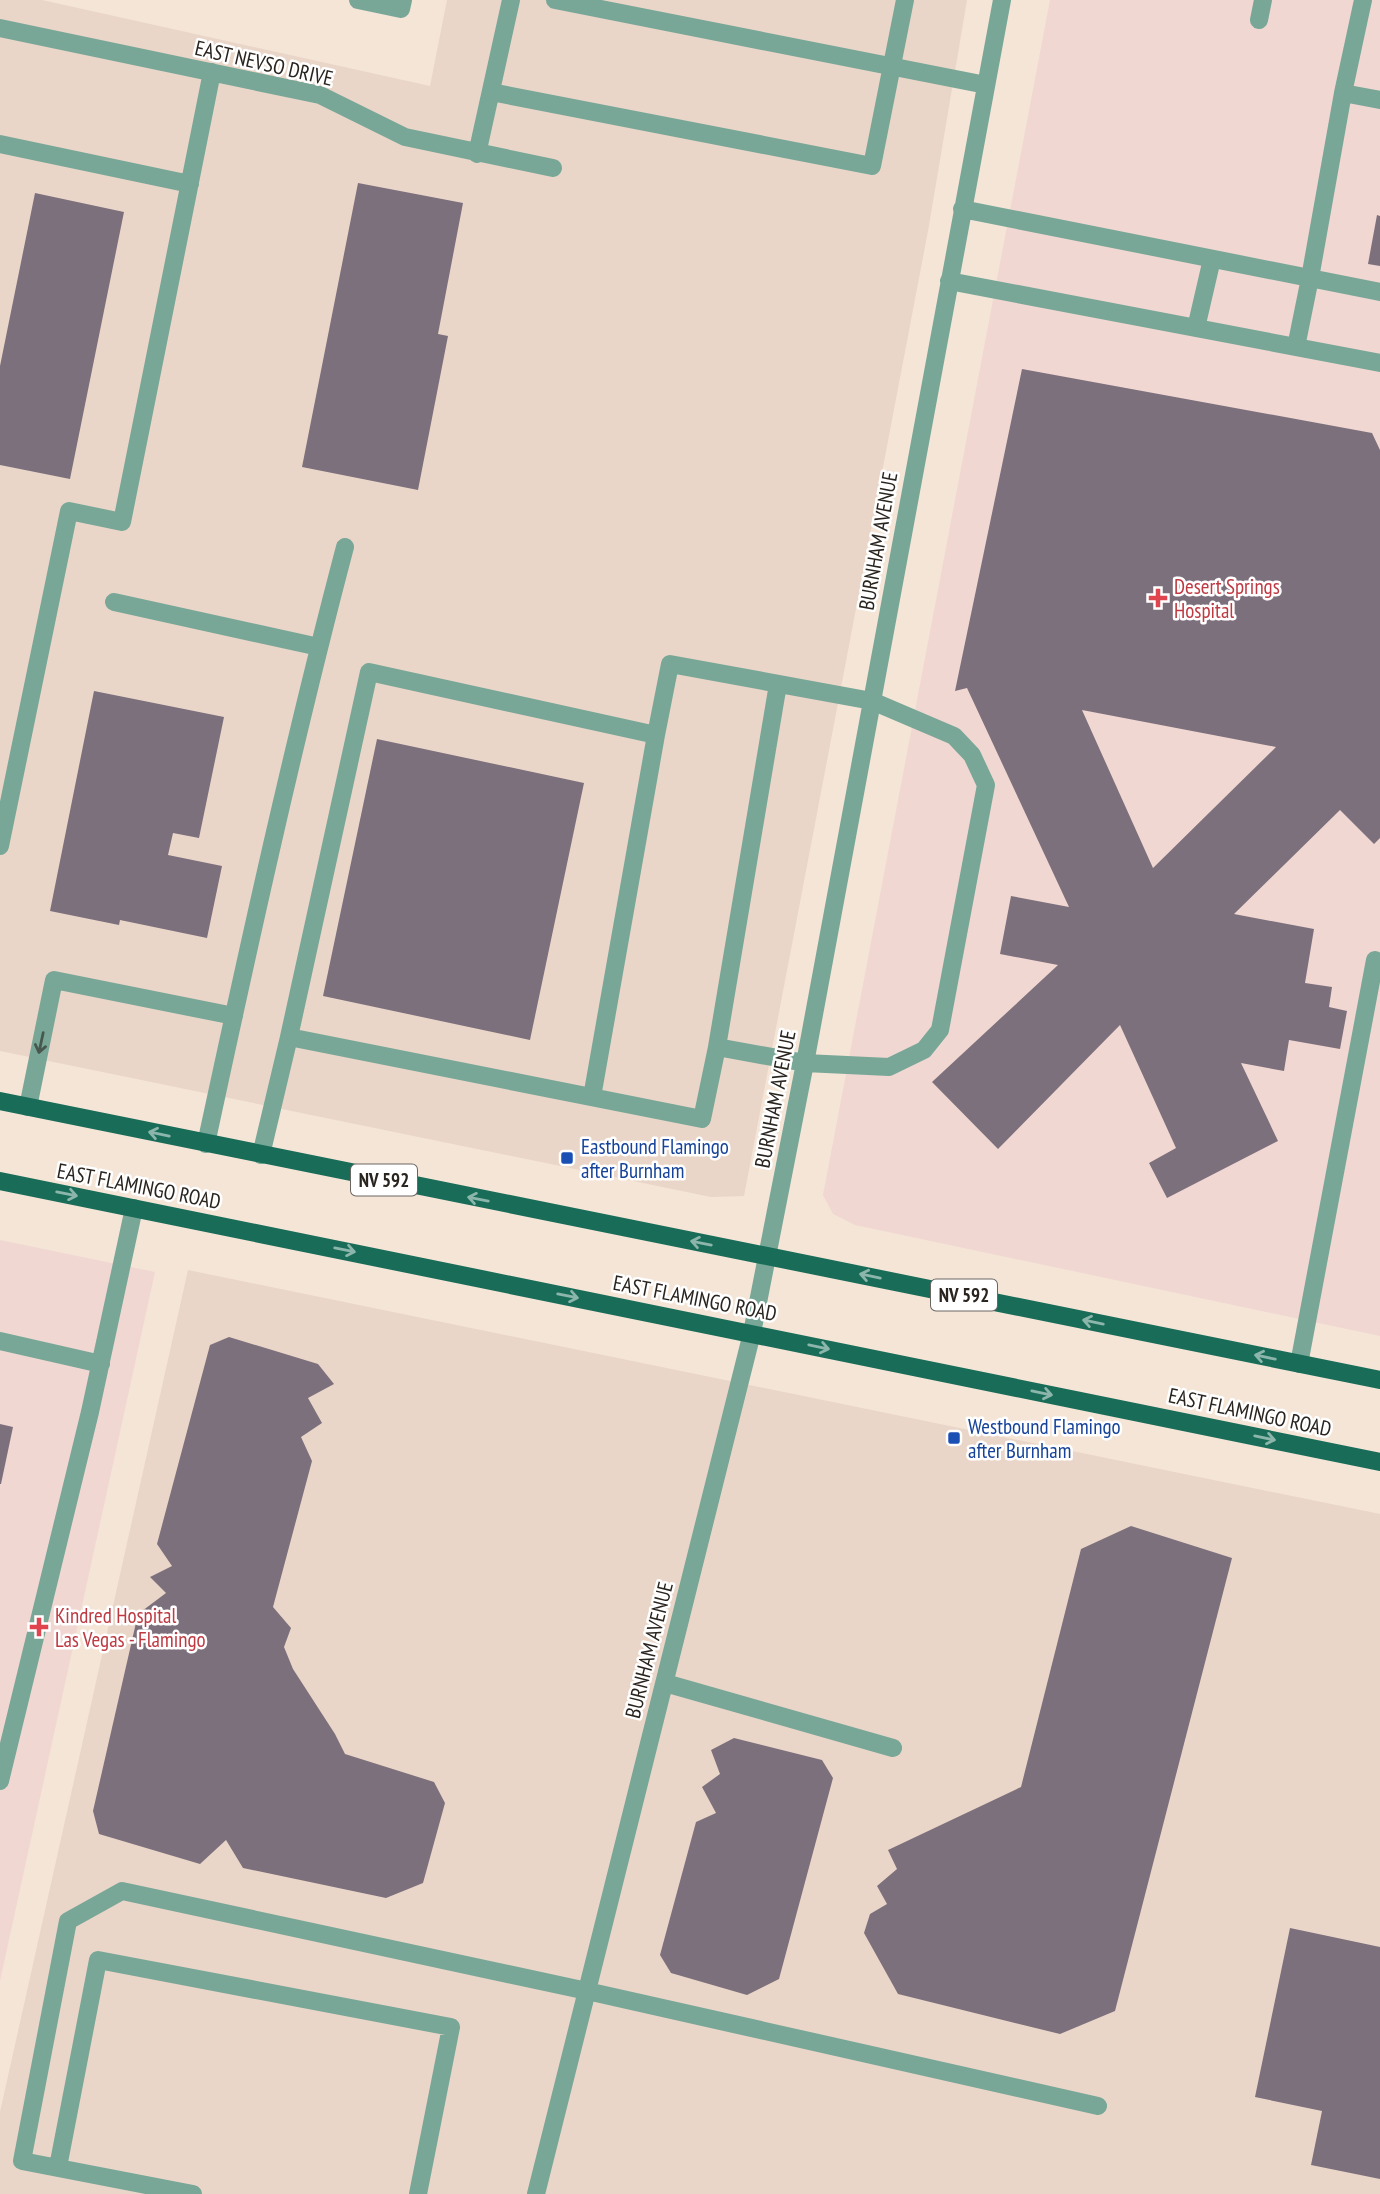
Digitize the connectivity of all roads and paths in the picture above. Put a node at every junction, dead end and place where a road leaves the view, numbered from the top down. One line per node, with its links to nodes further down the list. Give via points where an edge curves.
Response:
1 (358, 0): 2 (street, via 401,9)
2 (403, 0)
3 (511, 0): 14 (street)
4 (555, 0): 11 (street)
5 (905, 0): 11 (street)
6 (1002, 0): 13 (street, BURNHAM AVENUE)
7 (1263, 0): 9 (street)
8 (1363, 0): 15 (street)
9 (1259, 20)
10 (0, 28): 12 (street, EAST NEVSO DRIVE)
11 (892, 65): 13 (street); 14 (street, via 872,166)
12 (212, 72): 18 (street, EAST NEVSO DRIVE, via 320,95 405,137); 20 (street)
13 (986, 85): 21 (street, BURNHAM AVENUE)
14 (491, 92): 18 (street)
15 (1343, 93): 16 (street); 23 (street)
16 (1380, 100)
17 (0, 144): 20 (street)
18 (477, 153): 19 (street, EAST NEVSO DRIVE)
19 (553, 168)
20 (190, 184): 35 (street, via 122,522 69,511)
21 (962, 209): 22 (street); 24 (street, BURNHAM AVENUE)
22 (1212, 259): 23 (street); 26 (street)
23 (1310, 278): 25 (street); 27 (street)
24 (949, 281): 26 (street); 33 (street, BURNHAM AVENUE)
25 (1380, 292)
26 (1196, 328): 27 (street)
27 (1296, 347): 28 (street)
28 (1380, 363)
29 (345, 547): 31 (street)
30 (114, 602): 31 (street)
31 (319, 647): 38 (street)
32 (778, 684): 33 (street); 34 (street, via 670,664); 40 (street)
33 (872, 701): 41 (street, BURNHAM AVENUE); 41 (street, via 954,736 972,755 986,785 940,1030 924,1050 889,1067)
34 (656, 735): 39 (street, via 369,672); 42 (street)
35 (8, 770): 36 (street)
36 (0, 846)
37 (1375, 960): 53 (street)
38 (234, 1016): 44 (street, one-way to 44, via 54,980); 45 (street)
39 (289, 1037): 42 (street); 46 (street)
40 (717, 1047): 41 (street); 42 (street, via 702,1119)
41 (805, 1063): 49 (street, BURNHAM AVENUE)
42 (592, 1097)
43 (0, 1101): 44 (main road, NV 592)
44 (28, 1107): 45 (main road, NV 592, one-way to 44)
45 (206, 1144): 46 (main road, NV 592)
46 (261, 1155): 49 (main road, NV 592, one-way to 46)
47 (0, 1181): 48 (main road, EAST FLAMINGO ROAD, one-way to 48)
48 (134, 1208): 50 (main road, EAST FLAMINGO ROAD, one-way to 50); 52 (street)
49 (768, 1256): 50 (street, BURNHAM AVENUE); 53 (main road, NV 592, one-way to 49)
50 (752, 1333): 55 (main road, EAST FLAMINGO ROAD, one-way to 55); 56 (street, BURNHAM AVENUE)
51 (0, 1341): 52 (street)
52 (101, 1364): 58 (street)
53 (1298, 1364): 54 (main road, NV 592)
54 (1380, 1380)
55 (1380, 1462)
56 (664, 1683): 57 (street); 59 (street, BURNHAM AVENUE)
57 (893, 1748)
58 (0, 1781)
59 (587, 1991): 60 (street); 61 (street, via 122,1891 68,1921 22,2161); 64 (street, BURNHAM AVENUE)
60 (1098, 2106)
61 (58, 2168): 62 (street); 63 (street, via 98,1960 451,2027)
62 (193, 2194)
63 (418, 2194)
64 (536, 2194)

